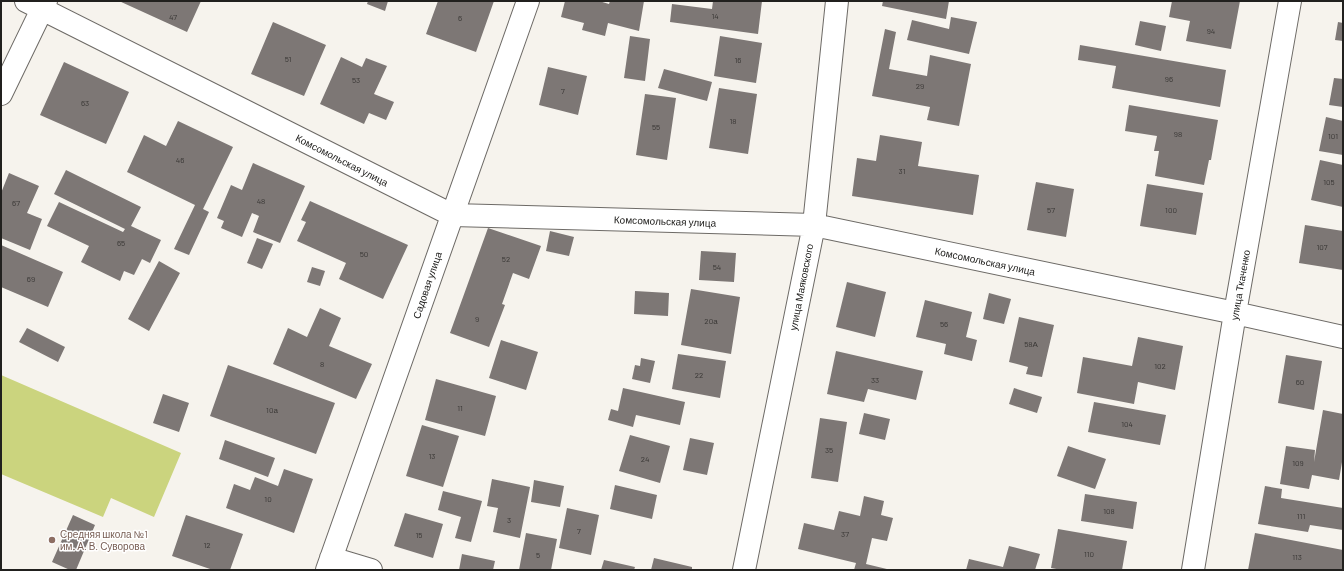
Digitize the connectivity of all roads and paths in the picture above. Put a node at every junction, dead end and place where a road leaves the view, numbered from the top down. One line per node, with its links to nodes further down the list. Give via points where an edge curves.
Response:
1 (528, 1): 6 (street, Садовая улица)
2 (837, 1): 7 (street, улица Маяковского)
3 (1290, 1): 8 (street, улица Ткаченко)
4 (38, 4): 5 (street); 6 (street, Комсомольская улица)
5 (1, 94)
6 (452, 215): 7 (street, Комсомольская улица); 10 (street, Садовая улица)
7 (814, 225): 8 (street, Комсомольская улица); 12 (street, улица Маяковского)
8 (1235, 313): 9 (street, Комсомольская улица); 13 (street, улица Ткаченко)
9 (1343, 337)
10 (329, 564): 11 (street)
11 (371, 570)
12 (744, 570)
13 (1193, 570)

